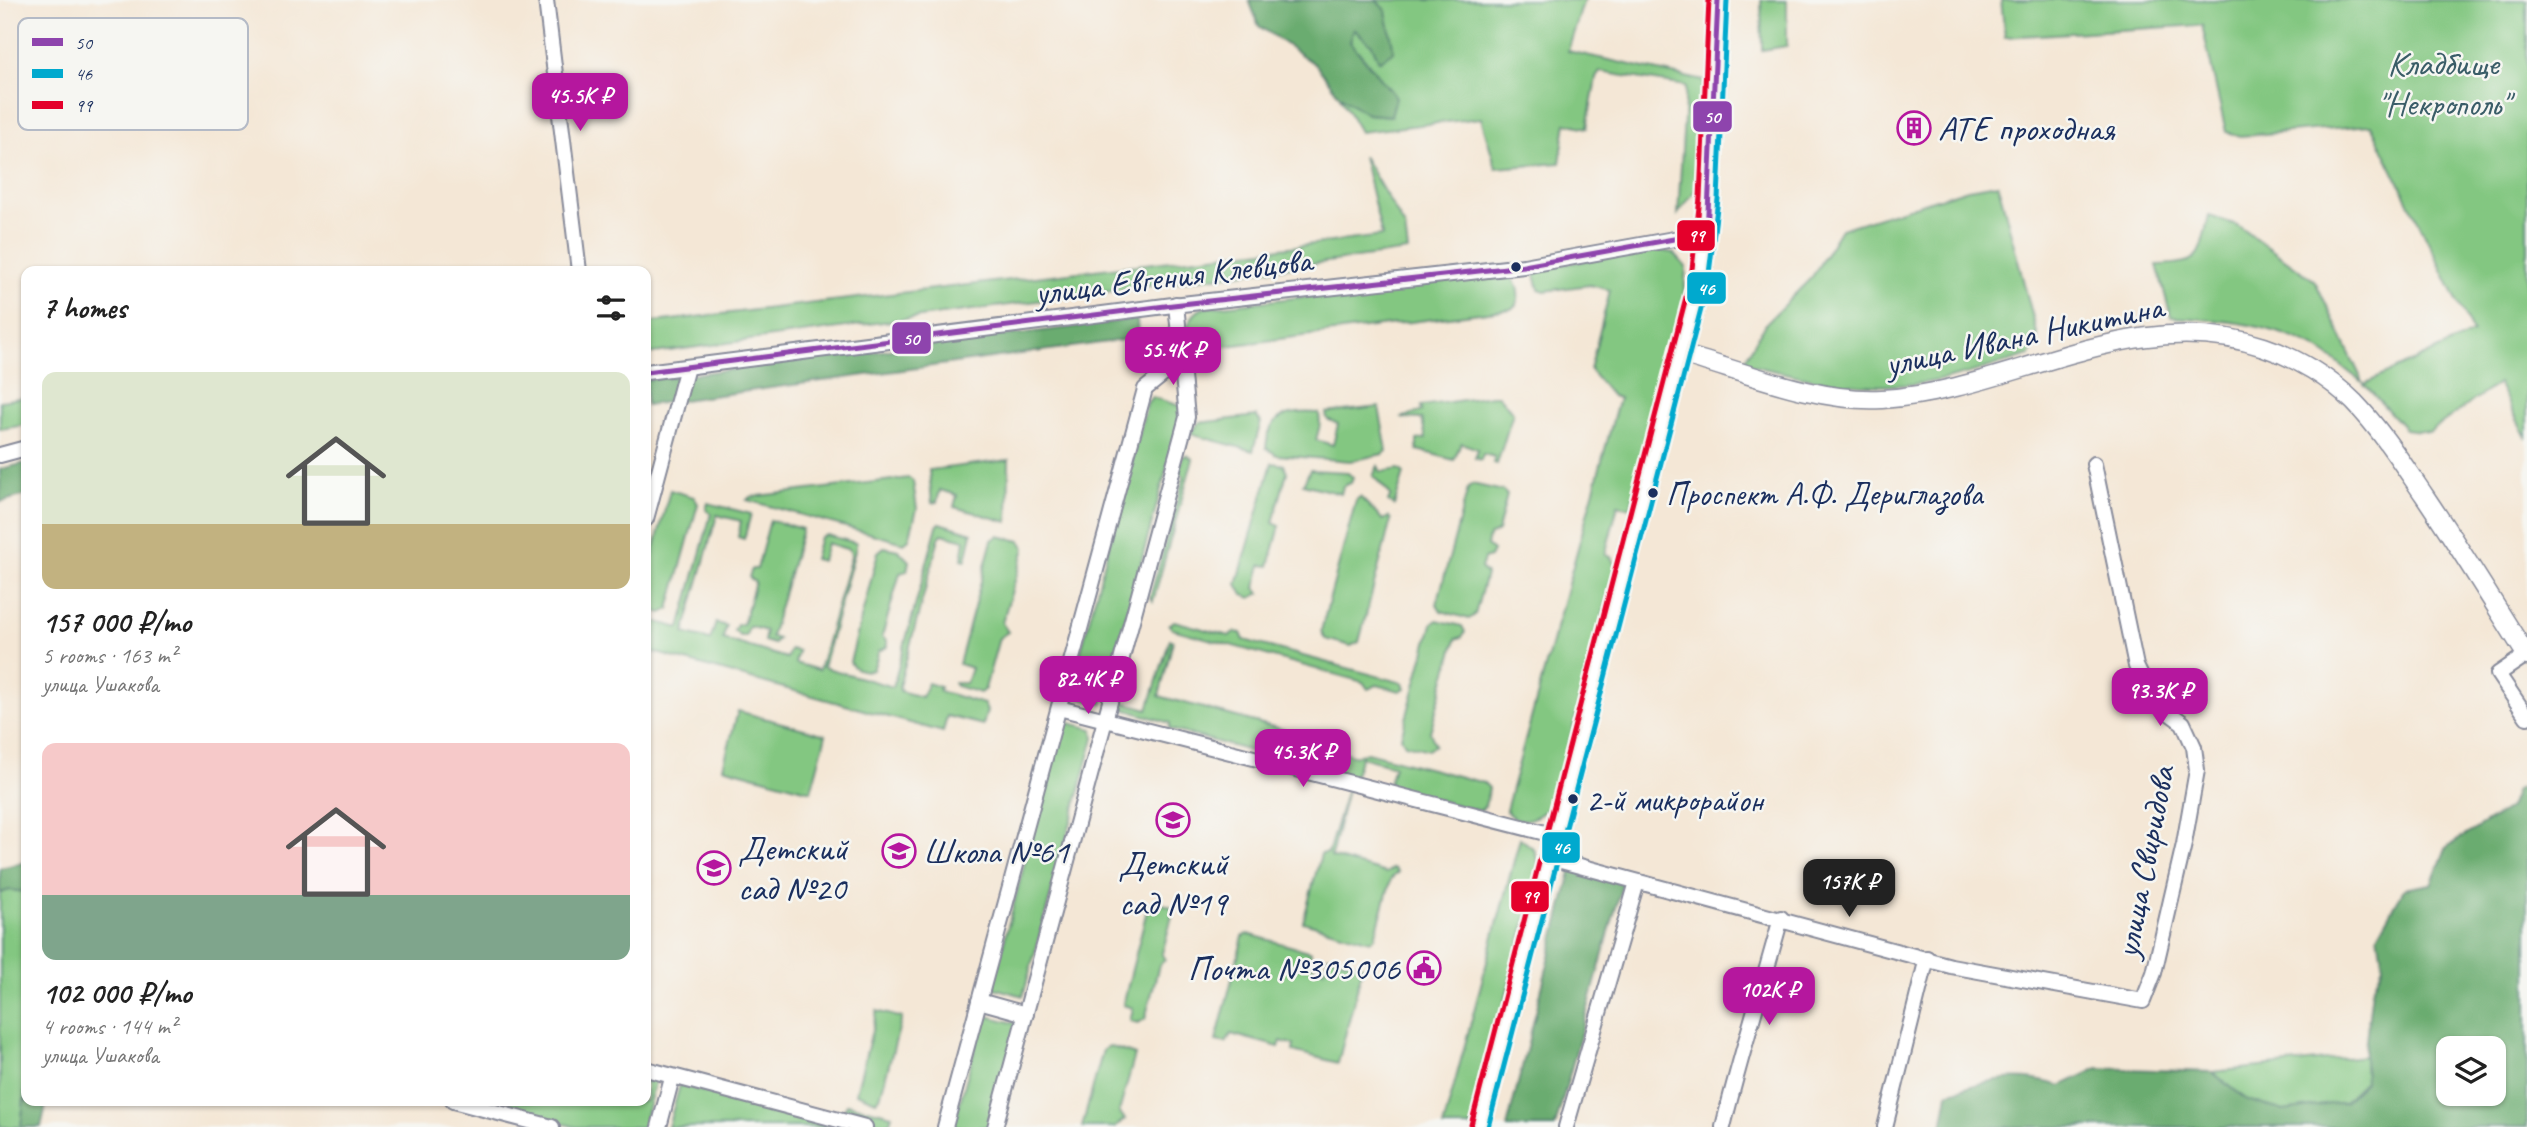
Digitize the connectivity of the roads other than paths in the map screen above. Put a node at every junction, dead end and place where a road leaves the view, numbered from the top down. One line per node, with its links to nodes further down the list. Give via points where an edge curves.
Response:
1 (546, 0): 4 (street)
2 (1718, 0): 3 (main road)
3 (1707, 233): 5 (street, улица Евгения Клевцова, via 1524,266); 6 (main road)
4 (578, 266)
5 (1176, 304): 7 (street); 8 (street, улица Евгения Клевцова)
6 (1681, 354): 14 (main road, улица Ивана Никитина, via 1812,391 1880,399 1959,386 2135,337 2200,333 2280,352 2346,395 2387,441); 18 (main road)
7 (1181, 360): 15 (street, via 1145,388); 17 (street, via 1187,417)
8 (687, 367): 9 (street, улица Евгения Клевцова); 13 (street)
9 (651, 371)
10 (21, 449): 11 (street)
11 (0, 455)
12 (2094, 464): 22 (street, улица Свиридова, via 2136,666 2153,701 2183,723 2194,747 2197,770 2154,973 2143,1001)
13 (651, 500)
14 (2527, 655): 16 (street, via 2498,674)
15 (1059, 708): 17 (street); 23 (street)
16 (2527, 717)
17 (1105, 720): 18 (street); 24 (street)
18 (1557, 836): 19 (main road)
19 (1550, 858): 20 (street); 33 (main road)
20 (1637, 882): 21 (street); 34 (street)
21 (1781, 918): 22 (street); 35 (street)
22 (1927, 958): 36 (street)
23 (979, 1001): 24 (street); 31 (street)
24 (1026, 1014): 32 (street)
25 (651, 1071): 26 (street)
26 (672, 1078): 29 (street); 30 (street)
27 (472, 1106): 28 (street)
28 (552, 1127)
29 (659, 1127)
30 (865, 1127)
31 (945, 1127)
32 (995, 1127)
33 (1479, 1127)
34 (1566, 1127)
35 (1723, 1127)
36 (1885, 1127)

